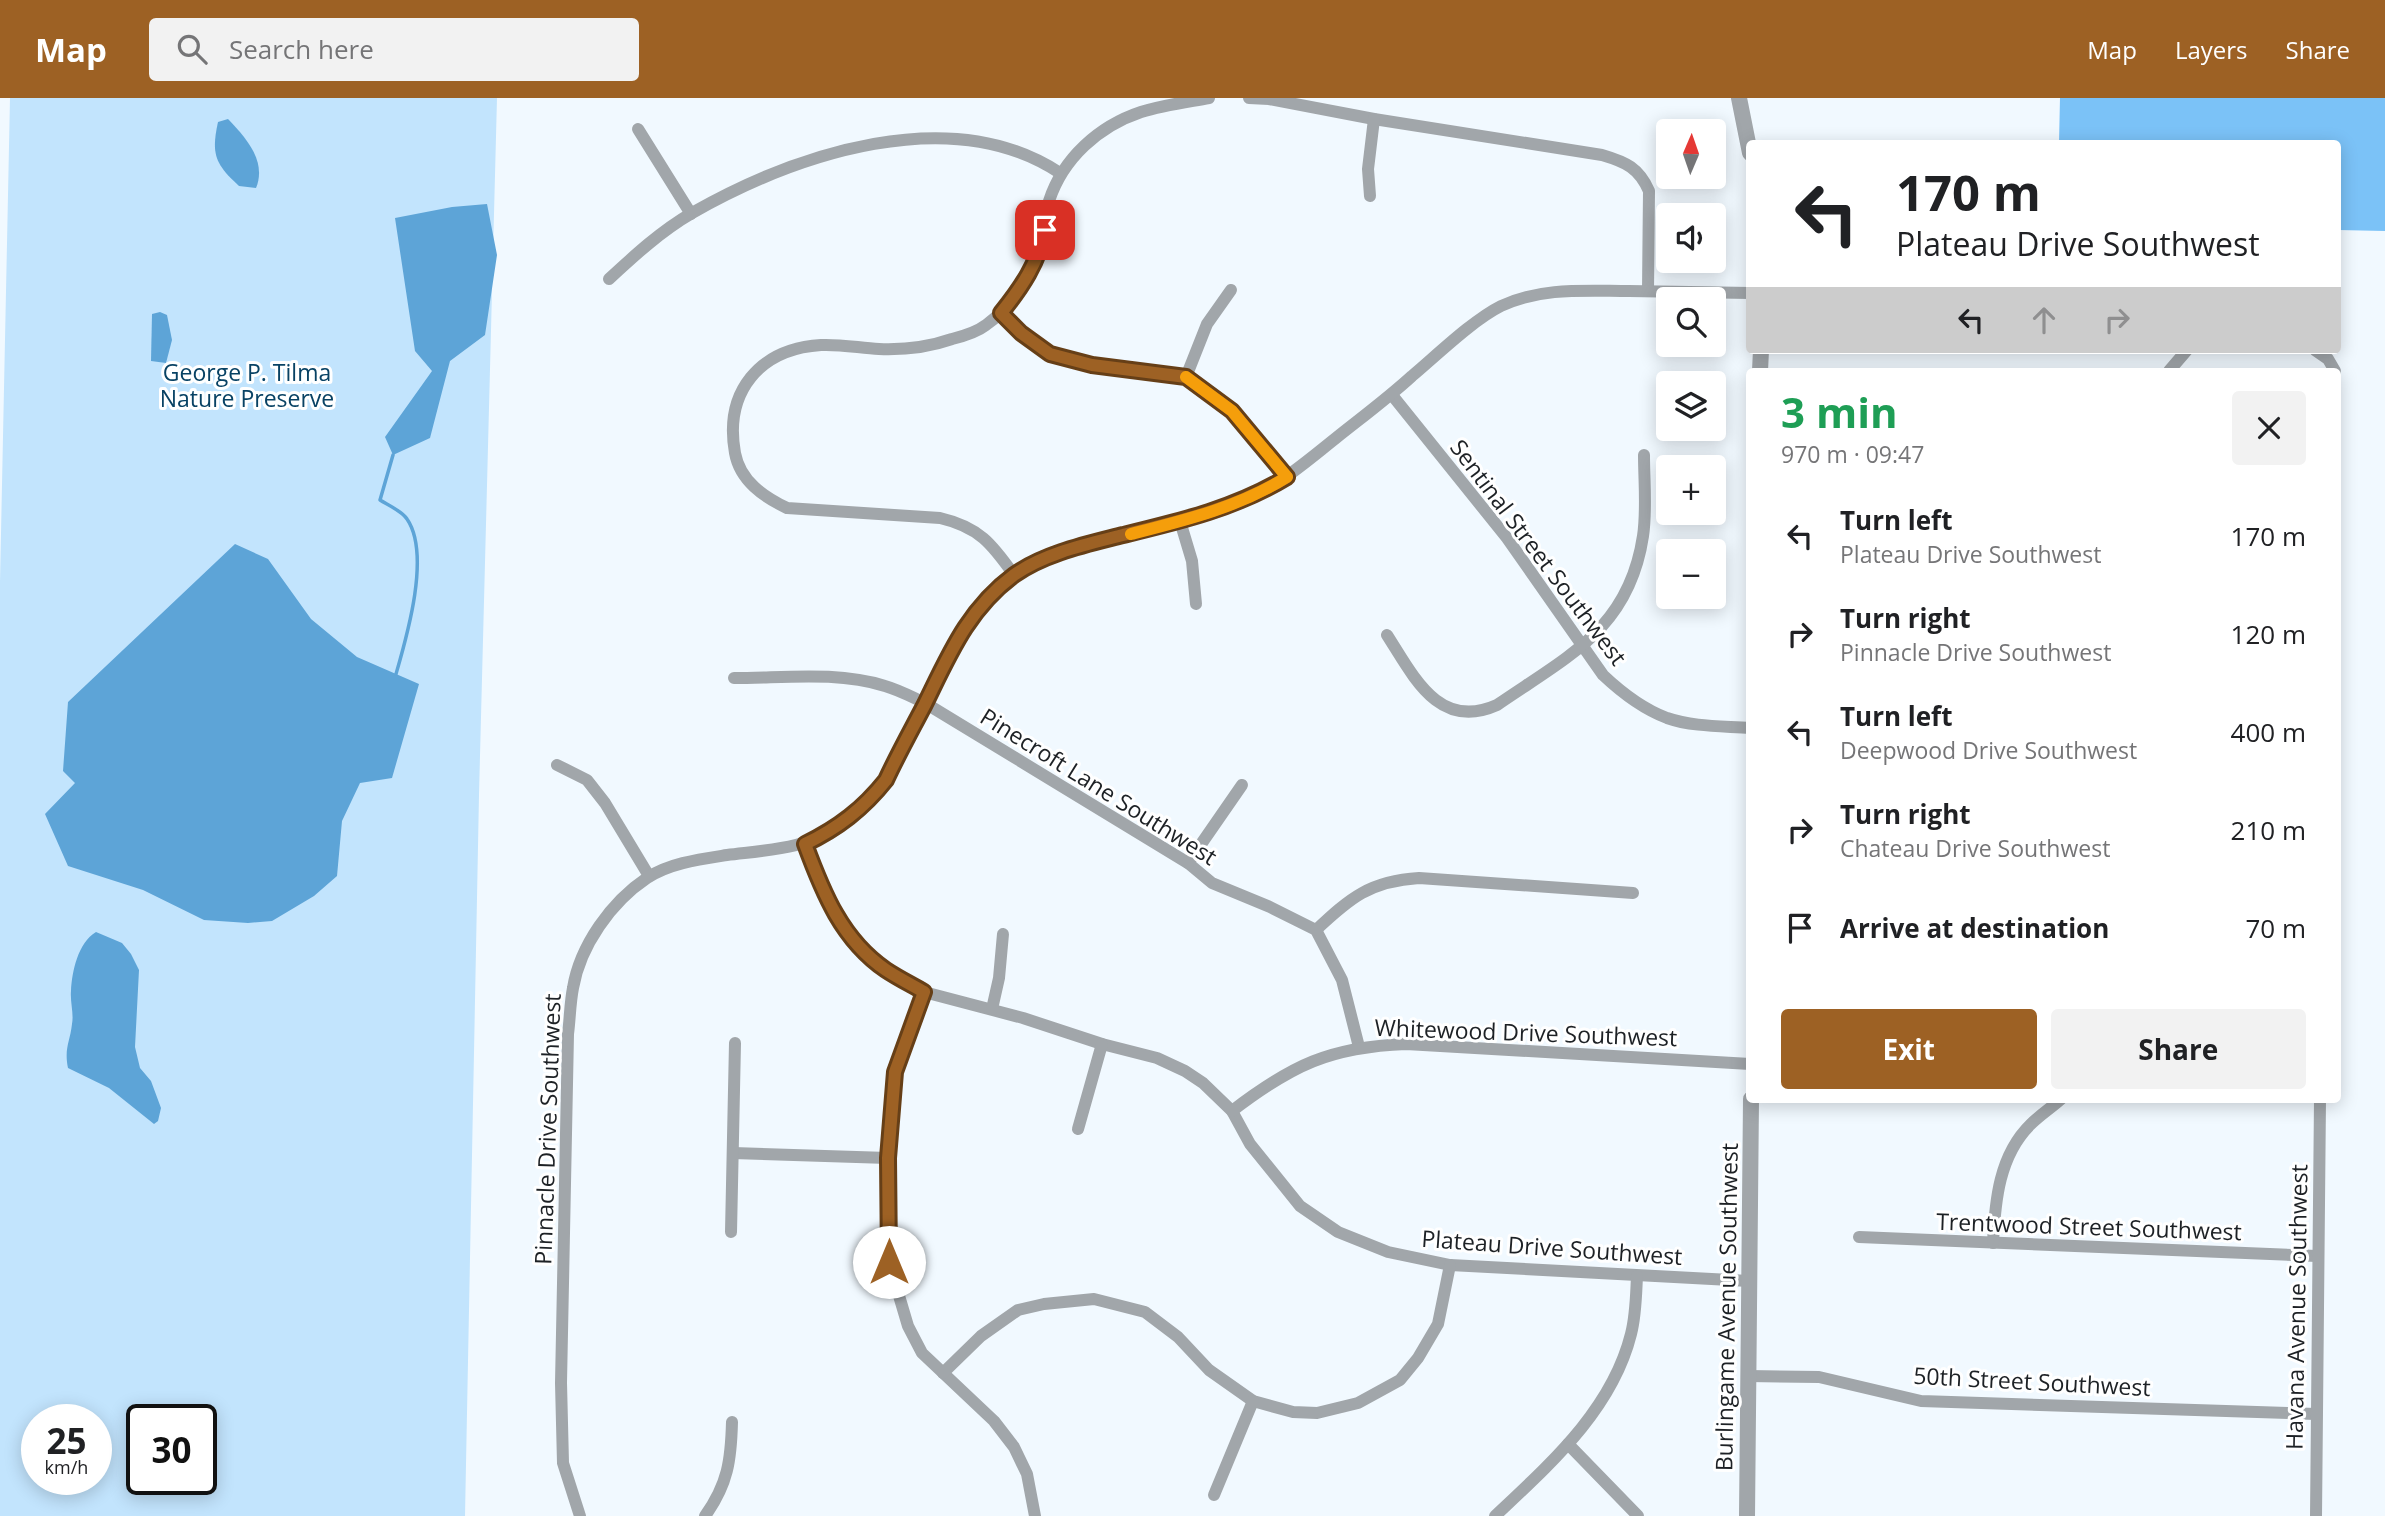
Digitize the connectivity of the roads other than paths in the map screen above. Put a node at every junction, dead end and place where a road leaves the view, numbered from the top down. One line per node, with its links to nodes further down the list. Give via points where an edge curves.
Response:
1 (1209, 98): 7 (street, via 1123,119 1079,151)
2 (1249, 98): 4 (street)
3 (1739, 98): 6 (street)
4 (1374, 119): 8 (street); 12 (street, via 1629,163 1649,191)
5 (638, 129): 9 (street)
6 (1747, 140)
7 (1060, 173): 9 (street, via 1043,161 984,141 901,141 828,155 766,175); 14 (street, via 1036,261)
8 (1370, 196)
9 (691, 214): 10 (street, via 647,244)
10 (609, 279)
11 (1231, 290): 19 (street, via 1207,324)
12 (1648, 291): 13 (street, Pinnacle Drive Southwest); 20 (street, Pinnacle Drive Southwest, via 1565,291 1500,306 1453,340)
13 (1746, 293)
14 (1001, 313): 19 (street, via 1050,354 1092,365); 24 (street, via 984,327 930,346 822,345 781,355 743,385 732,440 744,476 768,499 788,508 958,522 979,532)
15 (2184, 354): 17 (street)
16 (2321, 354): 18 (street)
17 (2172, 368)
18 (2333, 368)
19 (1186, 377): 22 (street, via 1232,411)
20 (1392, 395): 22 (street, Pinnacle Drive Southwest); 27 (street, Sentinal Street Southwest, via 1507,538)
21 (1644, 455): 27 (street, via 1644,533 1636,575 1612,616)
22 (1287, 477): 23 (street, Pinnacle Drive Southwest, via 1258,495)
23 (1180, 521): 24 (street, Pinnacle Drive Southwest, via 1074,549); 25 (street, via 1192,561)
24 (1014, 575): 29 (street, Pinnacle Drive Southwest, via 964,628)
25 (1196, 604)
26 (1387, 635): 27 (street, via 1428,693 1457,712 1497,705)
27 (1584, 645): 30 (street, Sentinal Street Southwest, via 1622,692 1667,718)
28 (734, 678): 29 (street, Pinecroft Lane Southwest, via 849,679 885,686)
29 (925, 703): 33 (street, Pinnacle Drive Southwest, via 874,795 844,823); 34 (street, Pinecroft Lane Southwest)
30 (1746, 728)
31 (557, 765): 35 (street, via 587,780)
32 (1242, 785): 34 (street)
33 (805, 844): 35 (street, Pinnacle Drive Southwest, via 694,860); 39 (street, Plateau Drive Southwest, via 820,886 851,939 886,970)
34 (1188, 863): 37 (street, Pinecroft Lane Southwest, via 1212,883)
35 (649, 876): 66 (street, Pinnacle Drive Southwest, via 606,918 585,948 573,985 568,1034 561,1383 563,1463)
36 (1633, 893): 37 (street, via 1400,879 1358,893)
37 (1316, 930): 43 (street, via 1342,980)
38 (1003, 934): 40 (street)
39 (924, 992): 40 (street, Plateau Drive Southwest); 51 (street, via 895,1072)
40 (992, 1009): 42 (street, Plateau Drive Southwest)
41 (735, 1043): 50 (street)
42 (1102, 1044): 48 (street, Plateau Drive Southwest, via 1157,1058 1185,1071); 49 (street)
43 (1359, 1047): 44 (street, Whitewood Drive Southwest, via 1406,1044); 48 (street, Whitewood Drive Southwest, via 1278,1077)
44 (1746, 1063)
45 (1751, 1103): 58 (street, Burlingame Avenue Southwest)
46 (2056, 1103): 54 (street, via 2030,1124 2006,1161 1995,1202)
47 (2320, 1103): 55 (street, Havana Avenue Southwest)
48 (1232, 1111): 56 (street, Plateau Drive Southwest, via 1267,1168 1300,1206 1338,1232 1388,1252)
49 (1079, 1129)
50 (733, 1153): 51 (street); 52 (street)
51 (888, 1158): 59 (street, via 892,1275 922,1353)
52 (731, 1232)
53 (1859, 1237): 54 (street, Trentwood Street Southwest)
54 (1993, 1243): 55 (street, Trentwood Street Southwest)
55 (2318, 1256): 62 (street, Havana Avenue Southwest)
56 (1450, 1265): 57 (street, Plateau Drive Southwest); 61 (street, via 1438,1324 1418,1358 1387,1389 1358,1404 1317,1413)
57 (1637, 1276): 58 (street, Plateau Drive Southwest); 64 (street, via 1631,1335 1618,1370 1600,1405)
58 (1749, 1281): 60 (street, Burlingame Avenue Southwest)
59 (943, 1373): 61 (street, via 981,1336 1018,1310 1094,1298 1145,1312 1178,1337 1209,1370); 68 (street, via 994,1421 1014,1447 1027,1474)
60 (1748, 1376): 62 (street, 50th Street Southwest, via 1819,1377 1921,1401); 71 (street, Burlingame Avenue Southwest)
61 (1253, 1401): 65 (street)
62 (2316, 1413): 72 (street, Havana Avenue Southwest)
63 (733, 1422): 67 (street, via 728,1472)
64 (1568, 1444): 69 (street); 70 (street)
65 (1214, 1495)
66 (580, 1516)
67 (705, 1516)
68 (1035, 1516)
69 (1495, 1516)
70 (1639, 1516)
71 (1747, 1516)
72 (2316, 1516)

